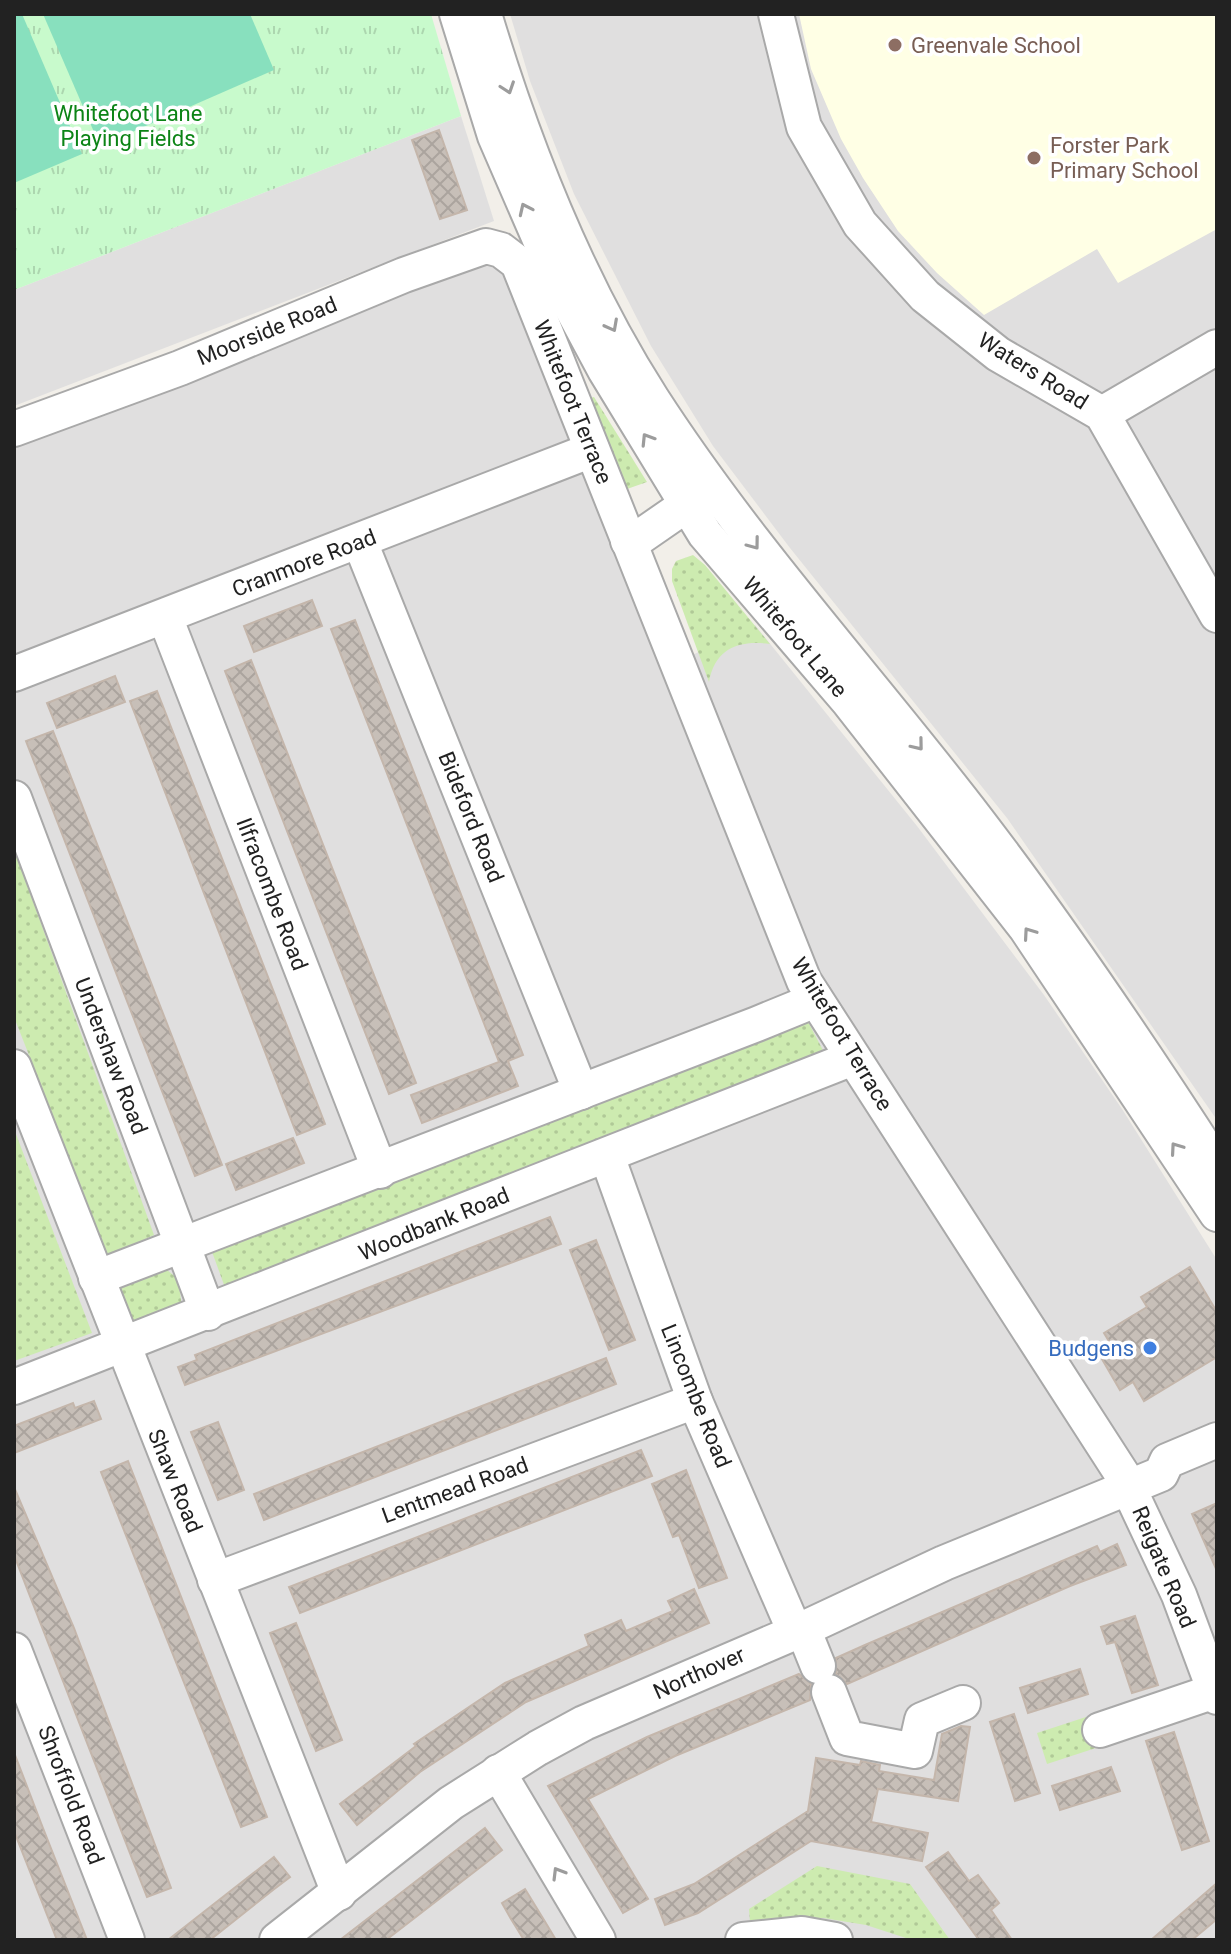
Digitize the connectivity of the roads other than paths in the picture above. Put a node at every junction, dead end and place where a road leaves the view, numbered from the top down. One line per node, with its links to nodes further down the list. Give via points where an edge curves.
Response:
1 (457, 14): 9 (street, Whitefoot Lane, one-way to 1, via 605,370 561,288 495,136)
2 (484, 14): 9 (street, Whitefoot Lane, one-way to 9, via 521,129 586,278)
3 (776, 14): 6 (street, Waters Road, via 804,127 860,224 925,296 998,354)
4 (518, 263): 7 (street, Moorside Road, via 486,246); 8 (street, Whitefoot Terrace)
5 (1217, 347): 6 (street)
6 (1102, 414): 12 (street, Waters Road)
7 (14, 429)
8 (592, 450): 10 (street, Whitefoot Terrace); 11 (street, Cranmore Road)
9 (700, 496): 10 (street); 21 (street, Whitefoot Lane, one-way to 21, via 772,568 977,820 1110,1004); 23 (street, Whitefoot Lane, one-way to 9, via 1026,928 849,702 705,534)
10 (628, 541): 16 (street, Whitefoot Terrace, via 771,904)
11 (360, 542): 13 (street, Cranmore Road); 19 (street, Bideford Road)
12 (1217, 615)
13 (165, 617): 14 (street, Cranmore Road); 22 (street, Ilfracombe Road)
14 (14, 674)
15 (14, 798): 24 (street, Undershaw Road)
16 (814, 997): 17 (street, Whitefoot Terrace); 19 (street)
17 (853, 1058): 20 (street, Woodbank Road); 33 (street, Whitefoot Terrace)
18 (14, 1067): 25 (street, Shaw Road)
19 (581, 1092): 22 (street)
20 (607, 1156): 26 (street, Woodbank Road); 29 (street, Lincombe Road)
21 (1217, 1166)
22 (380, 1171): 24 (street)
23 (1217, 1214)
24 (182, 1245): 25 (street); 26 (street, Undershaw Road)
25 (96, 1278): 27 (street, Shaw Road)
26 (208, 1313): 27 (street, Woodbank Road)
27 (121, 1346): 28 (street, Woodbank Road); 34 (street, Shaw Road)
28 (14, 1387)
29 (695, 1401): 34 (street, Lentmead Road); 35 (street, Lincombe Road)
30 (1217, 1440): 32 (street, Northover, via 1167,1461)
31 (1217, 1459): 32 (street, Northover, via 1174,1477)
32 (1161, 1474): 33 (street, Northover)
33 (1129, 1488): 35 (street, Northover, via 944,1563); 37 (street, Reigate Road, via 1179,1595)
34 (215, 1580): 41 (street, Shaw Road)
35 (799, 1630): 38 (street, Lincombe Road, via 847,1738 915,1751 922,1720); 40 (street, Northover, via 584,1723)
36 (14, 1650): 42 (street, Shroffold Road)
37 (1216, 1694): 39 (street, Reigate Road)
38 (963, 1703)
39 (1100, 1730)
40 (498, 1772): 41 (street, Northover); 44 (street, one-way to 40)
41 (339, 1893): 43 (street, Northover)
42 (127, 1940)
43 (277, 1940)
44 (598, 1940)
45 (743, 1940): 46 (street, via 802,1934)
46 (835, 1940)

